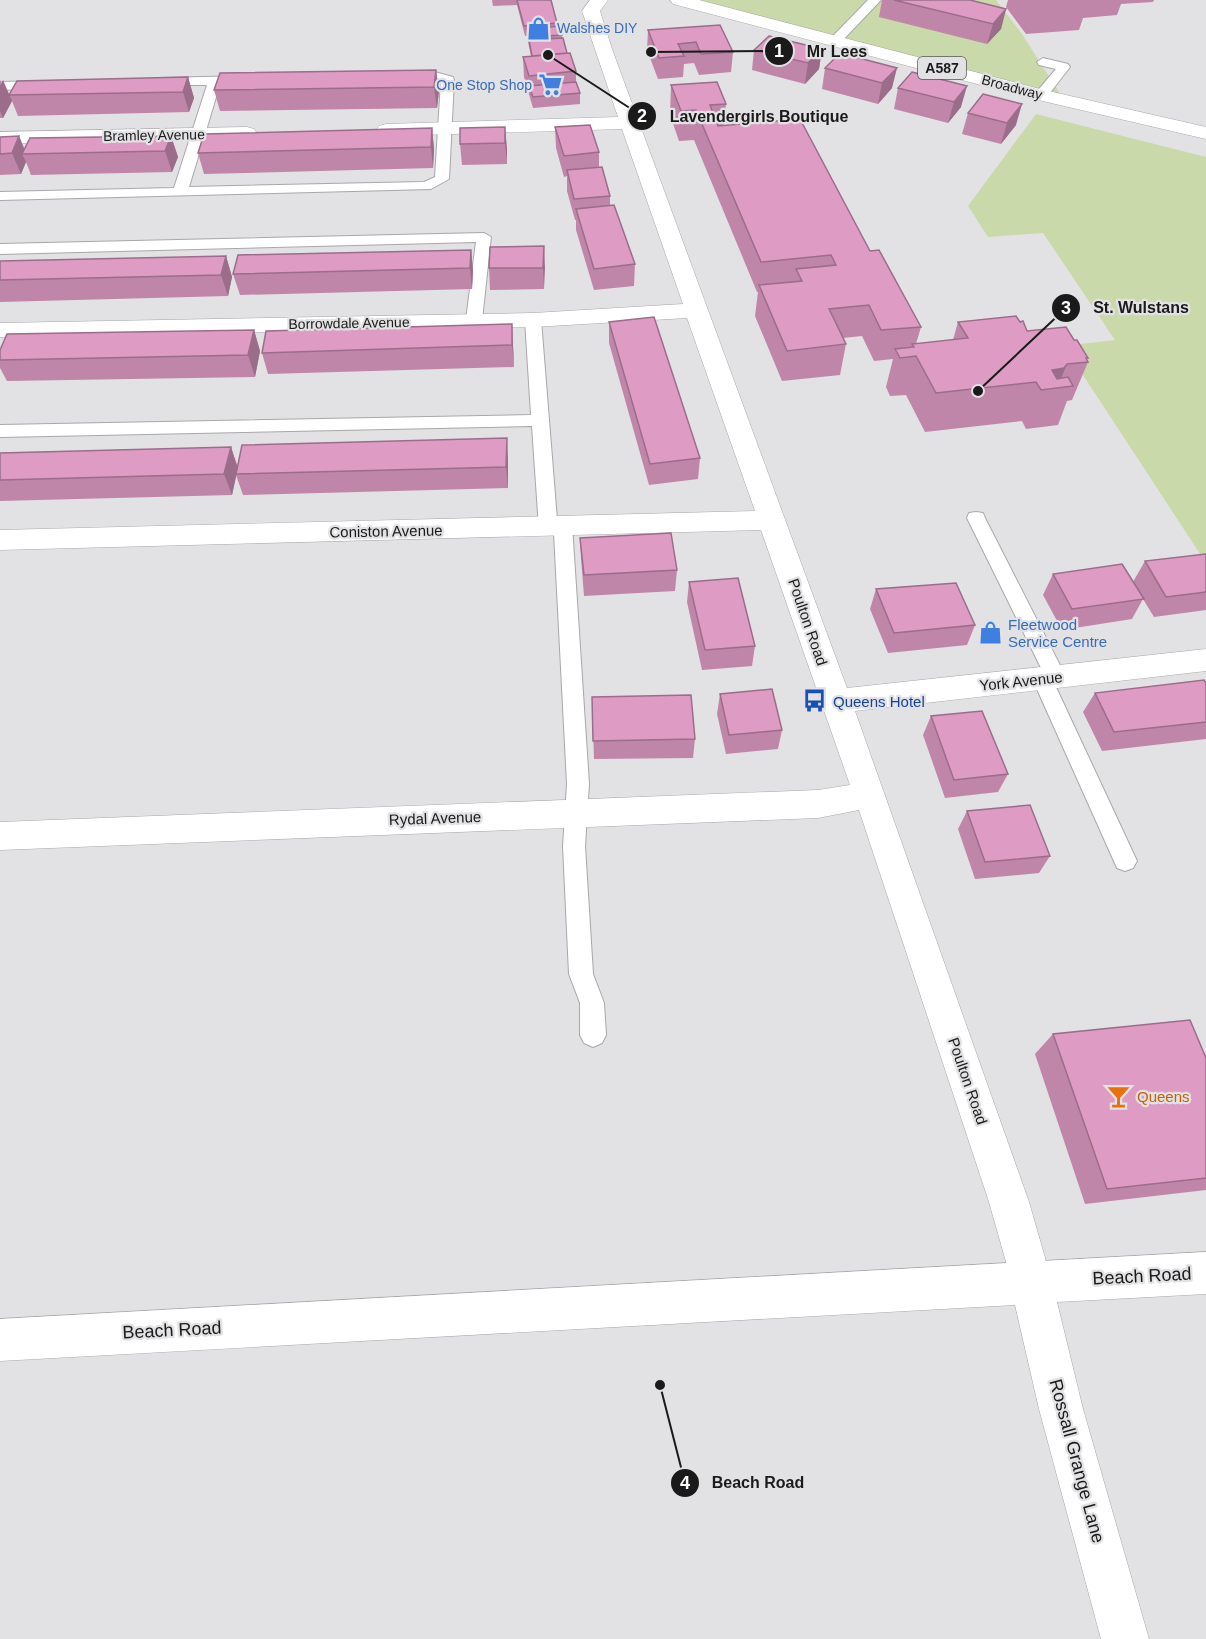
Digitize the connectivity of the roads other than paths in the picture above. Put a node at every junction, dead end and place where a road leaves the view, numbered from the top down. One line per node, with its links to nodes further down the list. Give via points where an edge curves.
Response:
1 (599, 0): 13 (street, Poulton Road, via 591,11)
2 (679, 0): 4 (street, Broadway / A587)
3 (875, 0): 4 (lane)
4 (836, 40): 12 (street, Broadway / A587)
5 (1043, 62): 12 (lane, via 1065,67)
6 (397, 76): 14 (lane, via 431,75 448,80)
7 (260, 80): 8 (lane)
8 (215, 81): 9 (lane); 18 (lane)
9 (143, 83)
10 (60, 84): 11 (lane)
11 (0, 86)
12 (1041, 95): 17 (street, Broadway / A587)
13 (631, 123): 14 (street); 23 (street, Poulton Road)
14 (446, 128): 15 (street); 20 (lane, via 441,179 426,186)
15 (363, 130)
16 (269, 133): 18 (street, Bramley Avenue)
17 (1206, 133)
18 (198, 135): 19 (street, Bramley Avenue); 20 (lane)
19 (0, 138)
20 (180, 192): 21 (lane)
21 (0, 196)
22 (0, 249): 24 (lane, via 484,237)
23 (698, 310): 25 (street, Borrowdale Avenue); 30 (street, Poulton Road)
24 (474, 320): 25 (street, Borrowdale Avenue); 26 (street, Borrowdale Avenue)
25 (533, 320): 27 (lane)
26 (0, 330)
27 (539, 420): 28 (lane); 31 (lane)
28 (0, 431)
29 (976, 519): 34 (lane)
30 (772, 520): 31 (street, Coniston Avenue); 35 (street, Poulton Road)
31 (556, 526): 32 (street, Coniston Avenue); 37 (lane)
32 (0, 540)
33 (1206, 660): 34 (street, York Avenue)
34 (1049, 678): 35 (street, York Avenue); 39 (lane)
35 (836, 701): 36 (street, Poulton Road)
36 (870, 795): 37 (street, Rydal Avenue, via 818,804); 42 (street, Poulton Road, via 1009,1202)
37 (578, 812): 38 (street, Rydal Avenue); 40 (lane, via 574,846 581,974 592,1003)
38 (0, 836)
39 (1125, 861)
40 (593, 1035)
41 (1206, 1273): 42 (street, Beach Road)
42 (1031, 1282): 43 (street, Beach Road); 44 (street, Rossall Grange Lane, via 1061,1409)
43 (0, 1340)
44 (1125, 1639)

